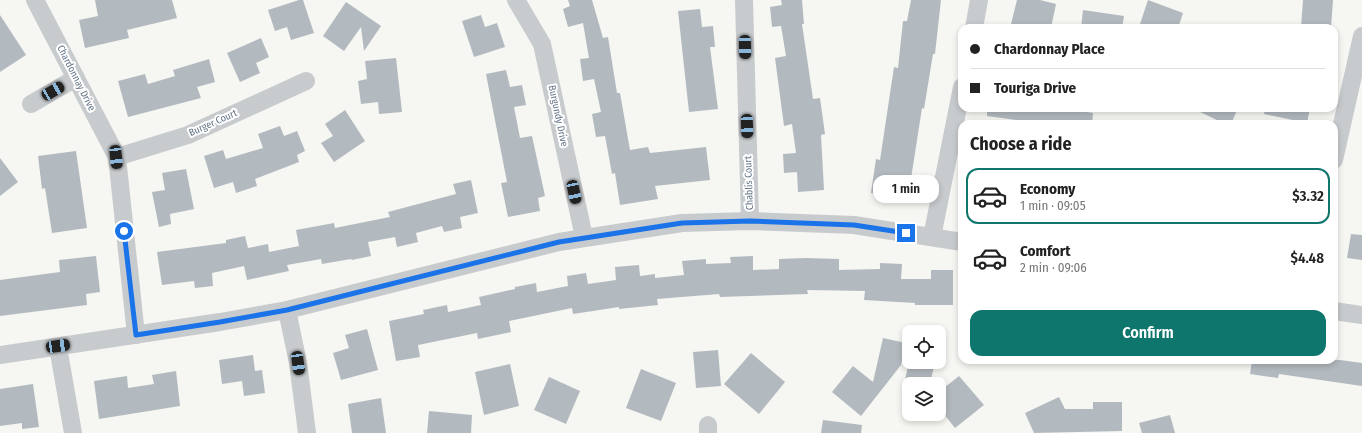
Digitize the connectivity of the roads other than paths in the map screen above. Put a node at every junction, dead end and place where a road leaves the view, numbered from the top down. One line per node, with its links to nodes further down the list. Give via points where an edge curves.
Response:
1 (35, 0): 7 (street, Chardonnay Drive)
2 (516, 0): 15 (street, Burgundy Drive, via 542,44)
3 (744, 0): 14 (street, Chablis Court)
4 (979, 0): 5 (street)
5 (975, 24)
6 (1362, 36): 11 (street)
7 (76, 78): 9 (street); 13 (street, Chardonnay Drive)
8 (306, 80): 13 (street, Burger Court, via 188,135)
9 (31, 104)
10 (958, 107): 16 (street)
11 (1354, 110): 12 (street)
12 (1338, 150)
13 (116, 157): 21 (street)
14 (750, 221): 15 (street, via 682,223); 16 (street, via 854,225)
15 (584, 237): 18 (street)
16 (932, 237): 17 (street)
17 (958, 241)
18 (287, 310): 21 (street); 25 (street, via 298,363)
19 (1338, 311): 20 (street)
20 (1362, 315)
21 (136, 335): 22 (street)
22 (58, 346): 23 (street); 24 (street)
23 (0, 355)
24 (73, 433)
25 (307, 433)

